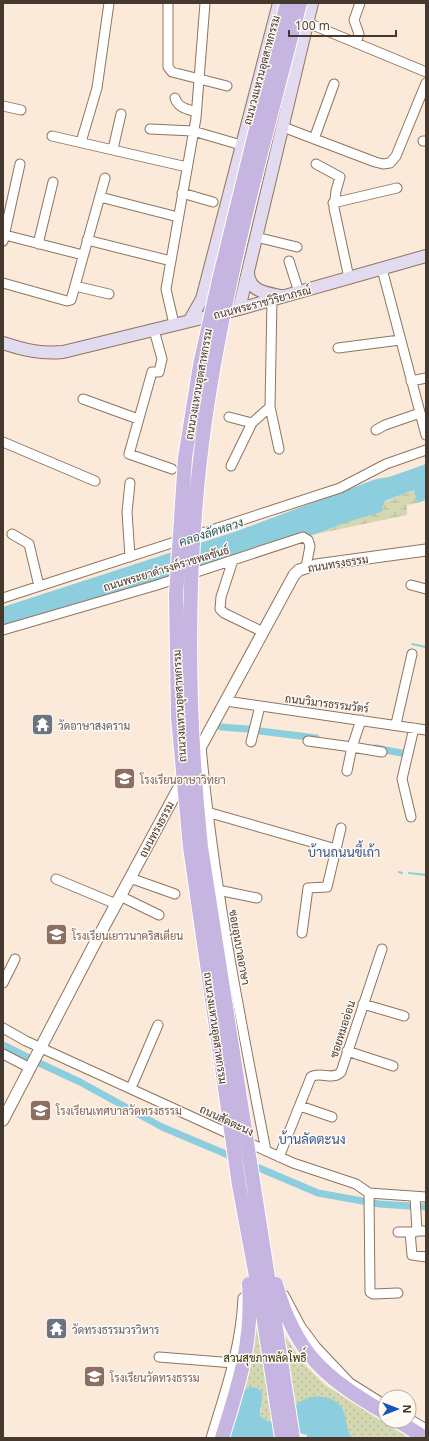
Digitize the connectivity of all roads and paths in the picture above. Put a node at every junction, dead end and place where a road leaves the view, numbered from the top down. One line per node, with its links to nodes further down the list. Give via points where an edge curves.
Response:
1 (109, 3): 26 (street, via 97,88)
2 (168, 3): 12 (street, via 168,67 172,72)
3 (205, 3): 12 (street)
4 (279, 3): 27 (main road, ถนนวงแหวนอุตสาหกรรม)
5 (287, 3): 140 (main road, ถนนวงแหวนอุตสาหกรรม, bridge, via 218,280 200,365 185,458 176,596 178,717 185,810)
6 (300, 3): 139 (main road, ถนนวงแหวนอุตสาหกรรม, bridge, via 219,332 196,492 190,568 190,709 200,839)
7 (312, 3): 9 (main road)
8 (360, 3): 10 (street, via 354,20 359,34)
9 (308, 23): 10 (street); 21 (main road)
10 (356, 43): 11 (street)
11 (426, 72)
12 (200, 80): 15 (street); 19 (street)
13 (426, 83): 25 (street, via 396,156 390,163 382,164)
14 (334, 84): 25 (street)
15 (227, 86)
16 (175, 98): 19 (street, via 176,104)
17 (3, 106): 18 (street)
18 (21, 110)
19 (196, 112): 23 (street)
20 (121, 114): 28 (street)
21 (283, 127): 25 (street); 41 (main road)
22 (150, 130): 23 (street)
23 (193, 131): 27 (street); 31 (street)
24 (52, 136): 26 (street)
25 (314, 139)
26 (81, 142): 28 (street)
27 (241, 145): 48 (main road, ถนนวงแหวนอุตสาหกรรม)
28 (113, 149): 31 (street)
29 (20, 164): 40 (street)
30 (316, 164): 38 (street, via 340,177)
31 (187, 167): 35 (street)
32 (105, 178): 36 (street)
33 (53, 182): 44 (street)
34 (397, 188): 38 (street)
35 (182, 193): 37 (street); 39 (street)
36 (100, 197): 39 (street); 43 (street)
37 (213, 202)
38 (333, 203): 53 (street)
39 (178, 217): 49 (street)
40 (6, 218): 42 (street)
41 (256, 237): 45 (street); 52 (main road)
42 (4, 238): 44 (street)
43 (87, 240): 46 (street); 49 (street)
44 (38, 244): 46 (street)
45 (297, 247)
46 (83, 256): 55 (street)
47 (426, 256): 51 (main road, ถนนพระราชวิริยาภรณ์)
48 (212, 259): 56 (main road, via 206,288 211,301 224,305 236,299); 62 (main road, ถนนวงแหวนอุตสาหกรรม, via 202,298)
49 (171, 261): 63 (street, via 166,289)
50 (289, 261): 57 (street)
51 (382, 269): 53 (main road, ถนนพระราชวิริยาภรณ์); 65 (street)
52 (248, 273): 56 (main road); 59 (main road, via 252,287)
53 (349, 278): 57 (main road, ถนนพระราชวิริยาภรณ์)
54 (3, 283): 55 (street, via 70,301)
55 (75, 286): 58 (street)
56 (243, 289): 61 (main road)
57 (299, 292): 59 (main road, ถนนพระราชวิริยาภรณ์)
58 (109, 294)
59 (284, 296): 60 (main road, ถนนพระราชวิริยาภรณ์)
60 (272, 300): 61 (main road, ถนนพระราชวิริยาภรณ์); 71 (street)
61 (239, 309): 62 (main road, ถนนพระราชวิริยาภรณ์)
62 (190, 320): 63 (main road, ถนนพระราชวิริยาภรณ์)
63 (174, 324): 64 (main road, ถนนพระราชวิริยาภรณ์)
64 (154, 330): 66 (main road, ถนนพระราชวิริยาภรณ์, via 86,348 50,354 27,351); 74 (street, via 162,360 159,372 152,372)
65 (400, 340): 67 (street); 69 (street)
66 (3, 343)
67 (338, 348)
68 (426, 378): 69 (street)
69 (411, 381): 72 (street)
70 (83, 399): 74 (street)
71 (270, 407): 75 (street); 79 (street)
72 (420, 413): 76 (street); 77 (street)
73 (229, 417): 75 (street)
74 (138, 419): 82 (street, via 129,454)
75 (252, 423): 81 (street)
76 (376, 430)
77 (426, 436)
78 (3, 442): 83 (street)
79 (279, 449)
80 (426, 450): 87 (street, via 386,464 340,488)
81 (231, 466)
82 (172, 469)
83 (96, 481)
84 (130, 483): 87 (street, via 127,512)
85 (12, 534): 91 (street, via 29,544)
86 (426, 550): 89 (street, ถนนทรงธรรม)
87 (130, 557): 91 (street)
88 (233, 560): 89 (street, ถนนพระยาดำรงค์ราชพลขันธ์, via 303,536 310,546); 94 (street, ถนนพระยาดำรงค์ราชพลขันธ์); 95 (street, via 221,597 220,609)
89 (306, 567): 95 (street, ถนนทรงธรรม, via 294,575)
90 (411, 585): 92 (street)
91 (38, 586): 93 (street)
92 (426, 588)
93 (3, 598)
94 (3, 630)
95 (263, 632): 97 (street, ถนนทรงธรรม)
96 (412, 654): 100 (street)
97 (226, 701): 98 (street, ถนนวิมารธรรมวัตร์); 105 (street, ถนนทรงธรรม)
98 (260, 706): 99 (street, ถนนวิมารธรรมวัตร์); 104 (street)
99 (361, 720): 100 (street, ถนนวิมารธรรมวัตร์); 106 (street)
100 (396, 724): 101 (street, ถนนวิมารธรรมวัตร์)
101 (414, 728): 102 (street, ถนนวิมารธรรมวัตร์); 110 (street, via 402,779)
102 (426, 730)
103 (308, 741): 106 (street)
104 (251, 742)
105 (201, 746): 109 (street, ซอยอุนบาลอาษา); 113 (street, ถนนทรงธรรม)
106 (352, 746): 107 (street); 108 (street)
107 (382, 752)
108 (348, 771)
109 (207, 812): 112 (street); 115 (street, ซอยอุนบาลอาษา)
110 (411, 817)
111 (341, 828): 112 (street)
112 (336, 849): 120 (street, via 327,888 308,888)
113 (130, 878): 116 (street); 118 (street, ถนนทรงธรรม)
114 (56, 879): 118 (street)
115 (218, 890): 117 (street); 137 (street, ซอยอุนบาลอาษา)
116 (175, 894)
117 (257, 898)
118 (118, 900): 119 (street); 128 (street, ถนนทรงธรรม)
119 (159, 916)
120 (302, 933)
121 (382, 950): 124 (street, ซอยหมออ่อน)
122 (14, 958): 123 (street)
123 (3, 983)
124 (363, 1004): 125 (street); 129 (street, ซอยหมออ่อน)
125 (404, 1016)
126 (158, 1025): 133 (street)
127 (3, 1028): 128 (street, ถนนสัตตะนง)
128 (41, 1047): 132 (street, ถนนทรงธรรม); 133 (street, ถนนสัตตะนง)
129 (348, 1051): 131 (street); 134 (street, ซอยหมออ่อน, via 339,1075 316,1074 311,1077)
130 (3, 1054): 132 (street)
131 (393, 1066)
132 (30, 1068): 136 (street, ถนนทรงธรรม)
133 (131, 1088): 137 (street, ถนนสัตตะนง)
134 (300, 1106): 135 (street); 138 (street, ซอยหมออ่อน)
135 (332, 1117)
136 (3, 1120)
137 (266, 1151): 138 (street, ถนนสัตตะนง)
138 (280, 1157): 142 (street, ถนนสัตตะนง, via 356,1184)
139 (254, 1184): 151 (main road, bridge, via 281,1302 289,1323 314,1361 329,1376); 158 (main road, ถนนวงแหวนอุตสาหกรรม, bridge)
140 (239, 1185): 156 (main road, bridge, via 249,1281 250,1326 243,1370); 157 (main road, ถนนวงแหวนอุตสาหกรรม, bridge)
141 (426, 1197): 143 (street, ถนนสัตตะนง)
142 (370, 1199): 143 (street, ถนนสัตตะนง); 147 (street, via 370,1292)
143 (415, 1199): 144 (street)
144 (417, 1231): 145 (street); 146 (street, via 412,1255)
145 (398, 1232)
146 (426, 1257)
147 (398, 1293)
148 (159, 1356): 149 (street)
149 (234, 1363): 150 (street, via 243,1298 256,1289 280,1288 301,1327 316,1347 350,1383); 155 (street)
150 (377, 1399)
151 (377, 1408)
152 (417, 1424): 154 (street)
153 (411, 1429): 159 (main road)
154 (426, 1429)
155 (210, 1438)
156 (222, 1438)
157 (282, 1438)
158 (293, 1438)
159 (425, 1438)

